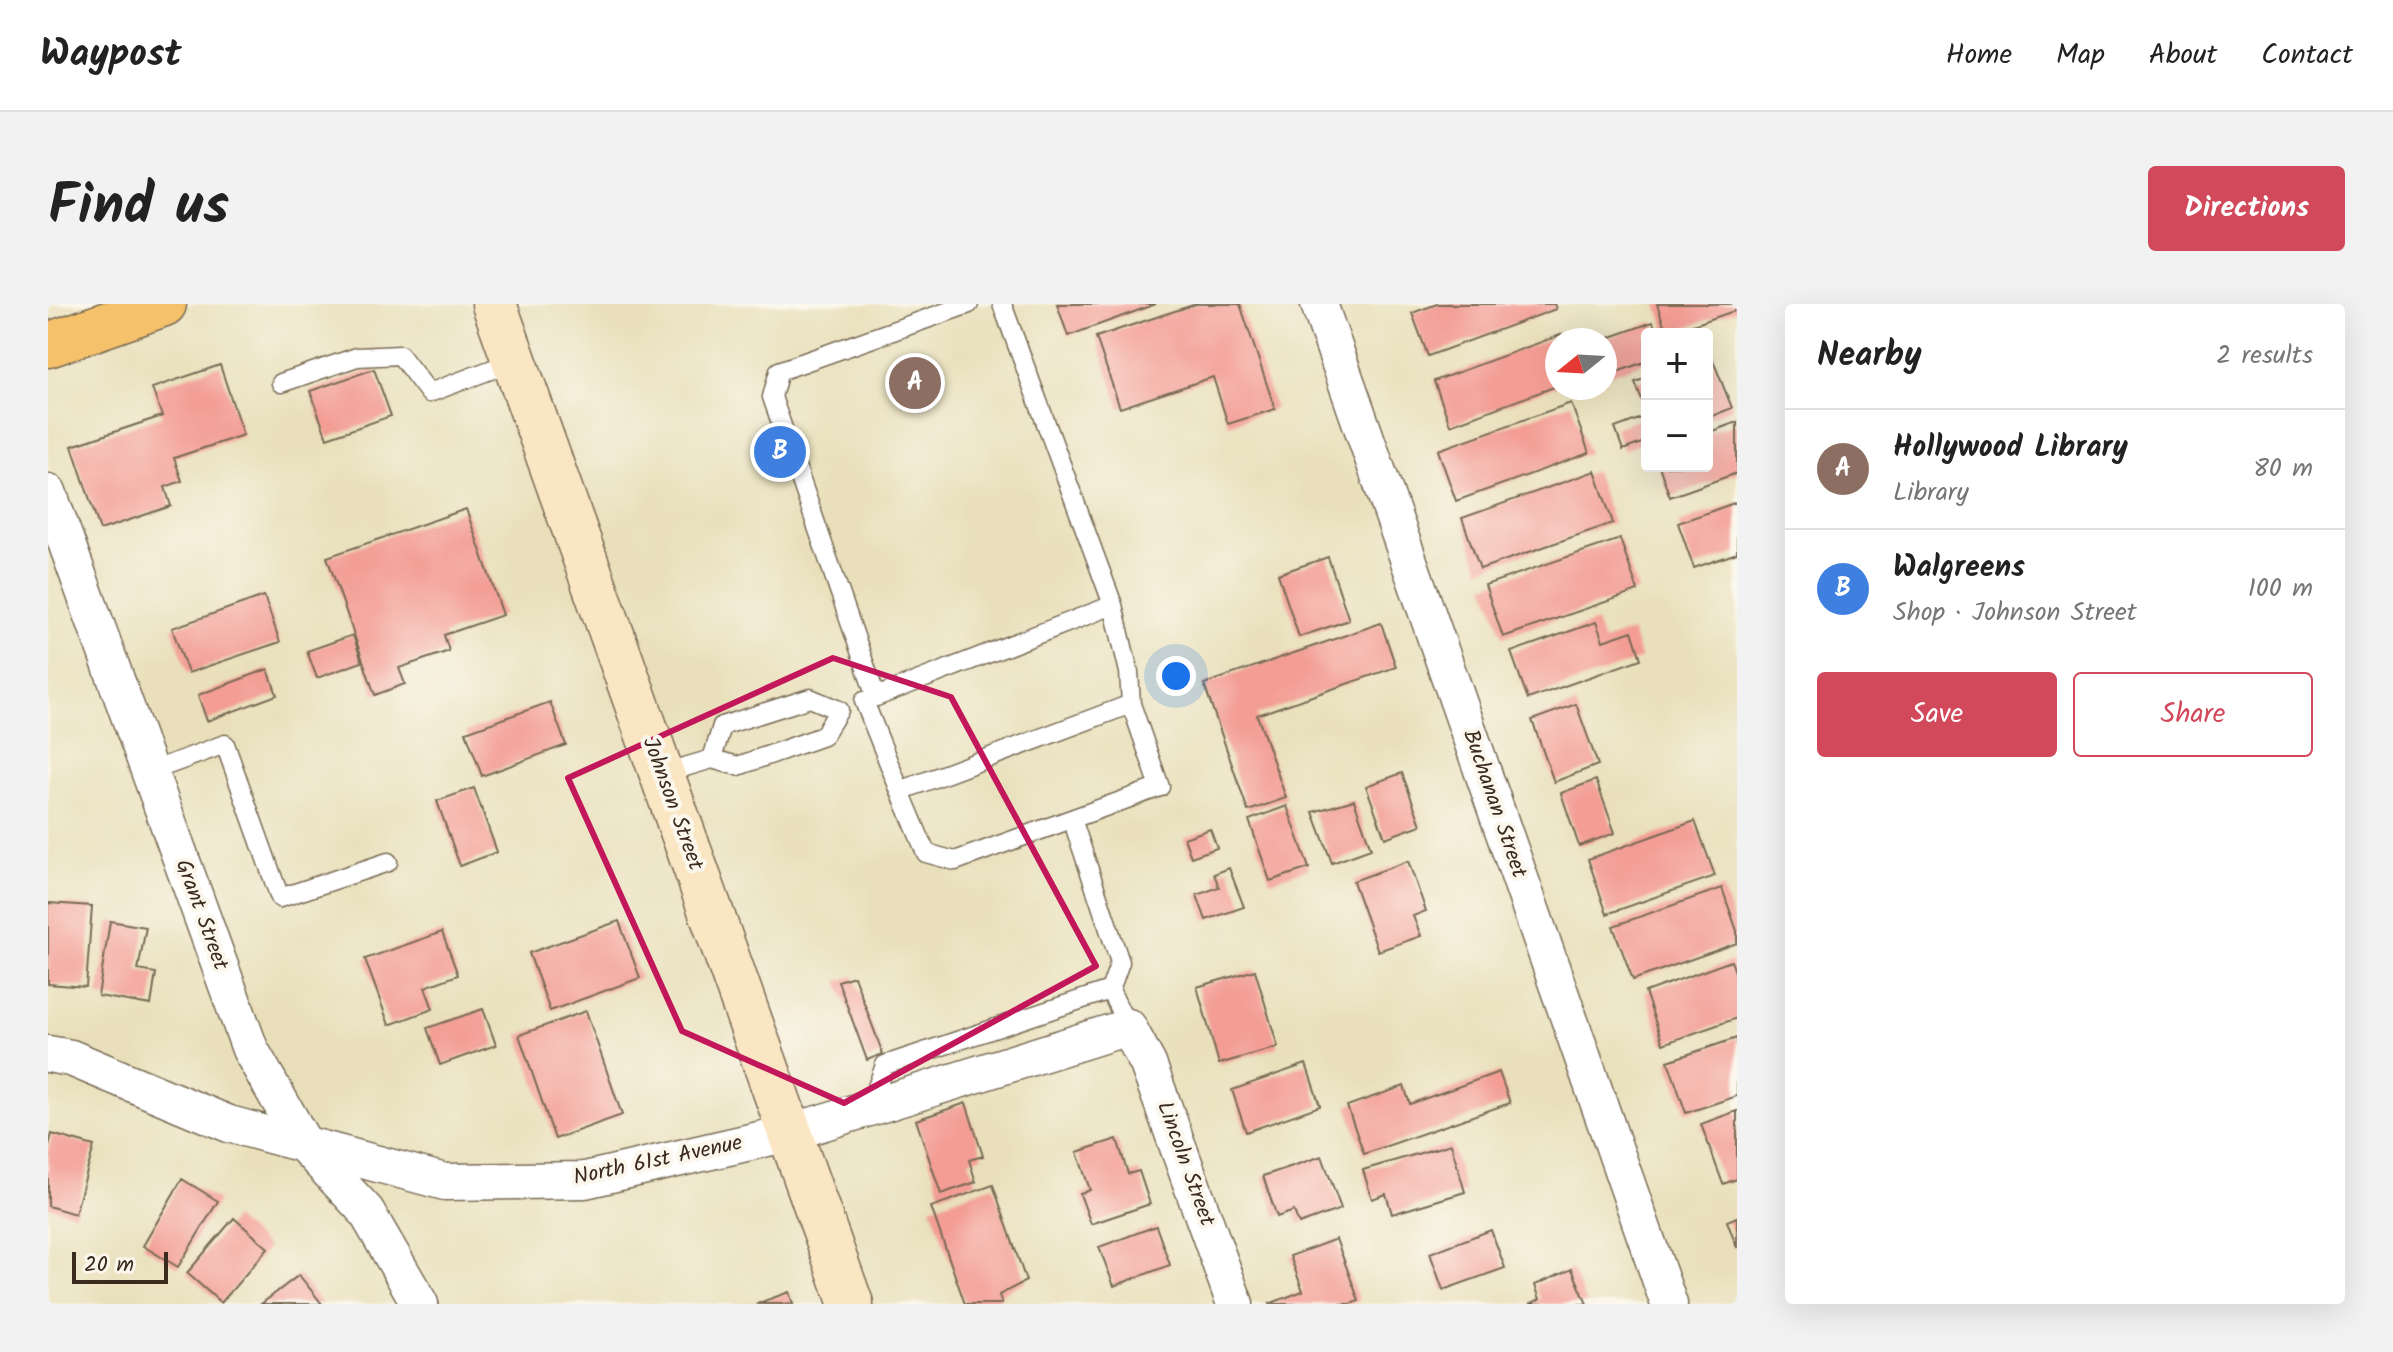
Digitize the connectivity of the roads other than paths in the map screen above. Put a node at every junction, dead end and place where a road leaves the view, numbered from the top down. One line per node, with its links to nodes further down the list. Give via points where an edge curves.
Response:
1 (164, 304): 6 (main road)
2 (494, 304): 7 (street, Johnson Street)
3 (969, 304): 11 (lane, via 779,371 772,397)
4 (1002, 304): 10 (lane)
5 (1319, 304): 29 (street, Buchanan Street)
6 (48, 345)
7 (514, 361): 8 (lane, via 429,393 400,355 357,357); 16 (street, Johnson Street)
8 (281, 383)
9 (48, 492): 15 (street, Grant Street)
10 (1113, 605): 11 (lane); 12 (lane)
11 (870, 699): 13 (lane); 17 (lane)
12 (1131, 704): 17 (lane); 18 (lane, via 1160,787)
13 (839, 710): 14 (lane, via 823,736 738,766); 14 (lane, via 810,698 722,726)
14 (712, 759): 16 (lane)
15 (149, 772): 19 (lane, via 225,744 280,898); 25 (street, Grant Street, via 250,1049)
16 (661, 774): 24 (street, Johnson Street)
17 (900, 791): 18 (lane, via 926,853 955,861)
18 (1072, 819): 20 (lane, via 1120,962)
19 (388, 862)
20 (1110, 990): 21 (lane); 23 (lane, via 885,1065)
21 (1128, 1027): 23 (street, North 61st Avenue); 28 (street, Lincoln Street, via 1148,1064)
22 (48, 1054): 25 (street, North 61st Avenue, via 71,1058 229,1124)
23 (870, 1106): 24 (street, North 61st Avenue)
24 (789, 1133): 25 (street, North 61st Avenue, via 585,1180 445,1182); 27 (street, Johnson Street)
25 (306, 1147): 26 (street, Grant Street, via 366,1211)
26 (420, 1304)
27 (851, 1304)
28 (1235, 1304)
29 (1669, 1304)

